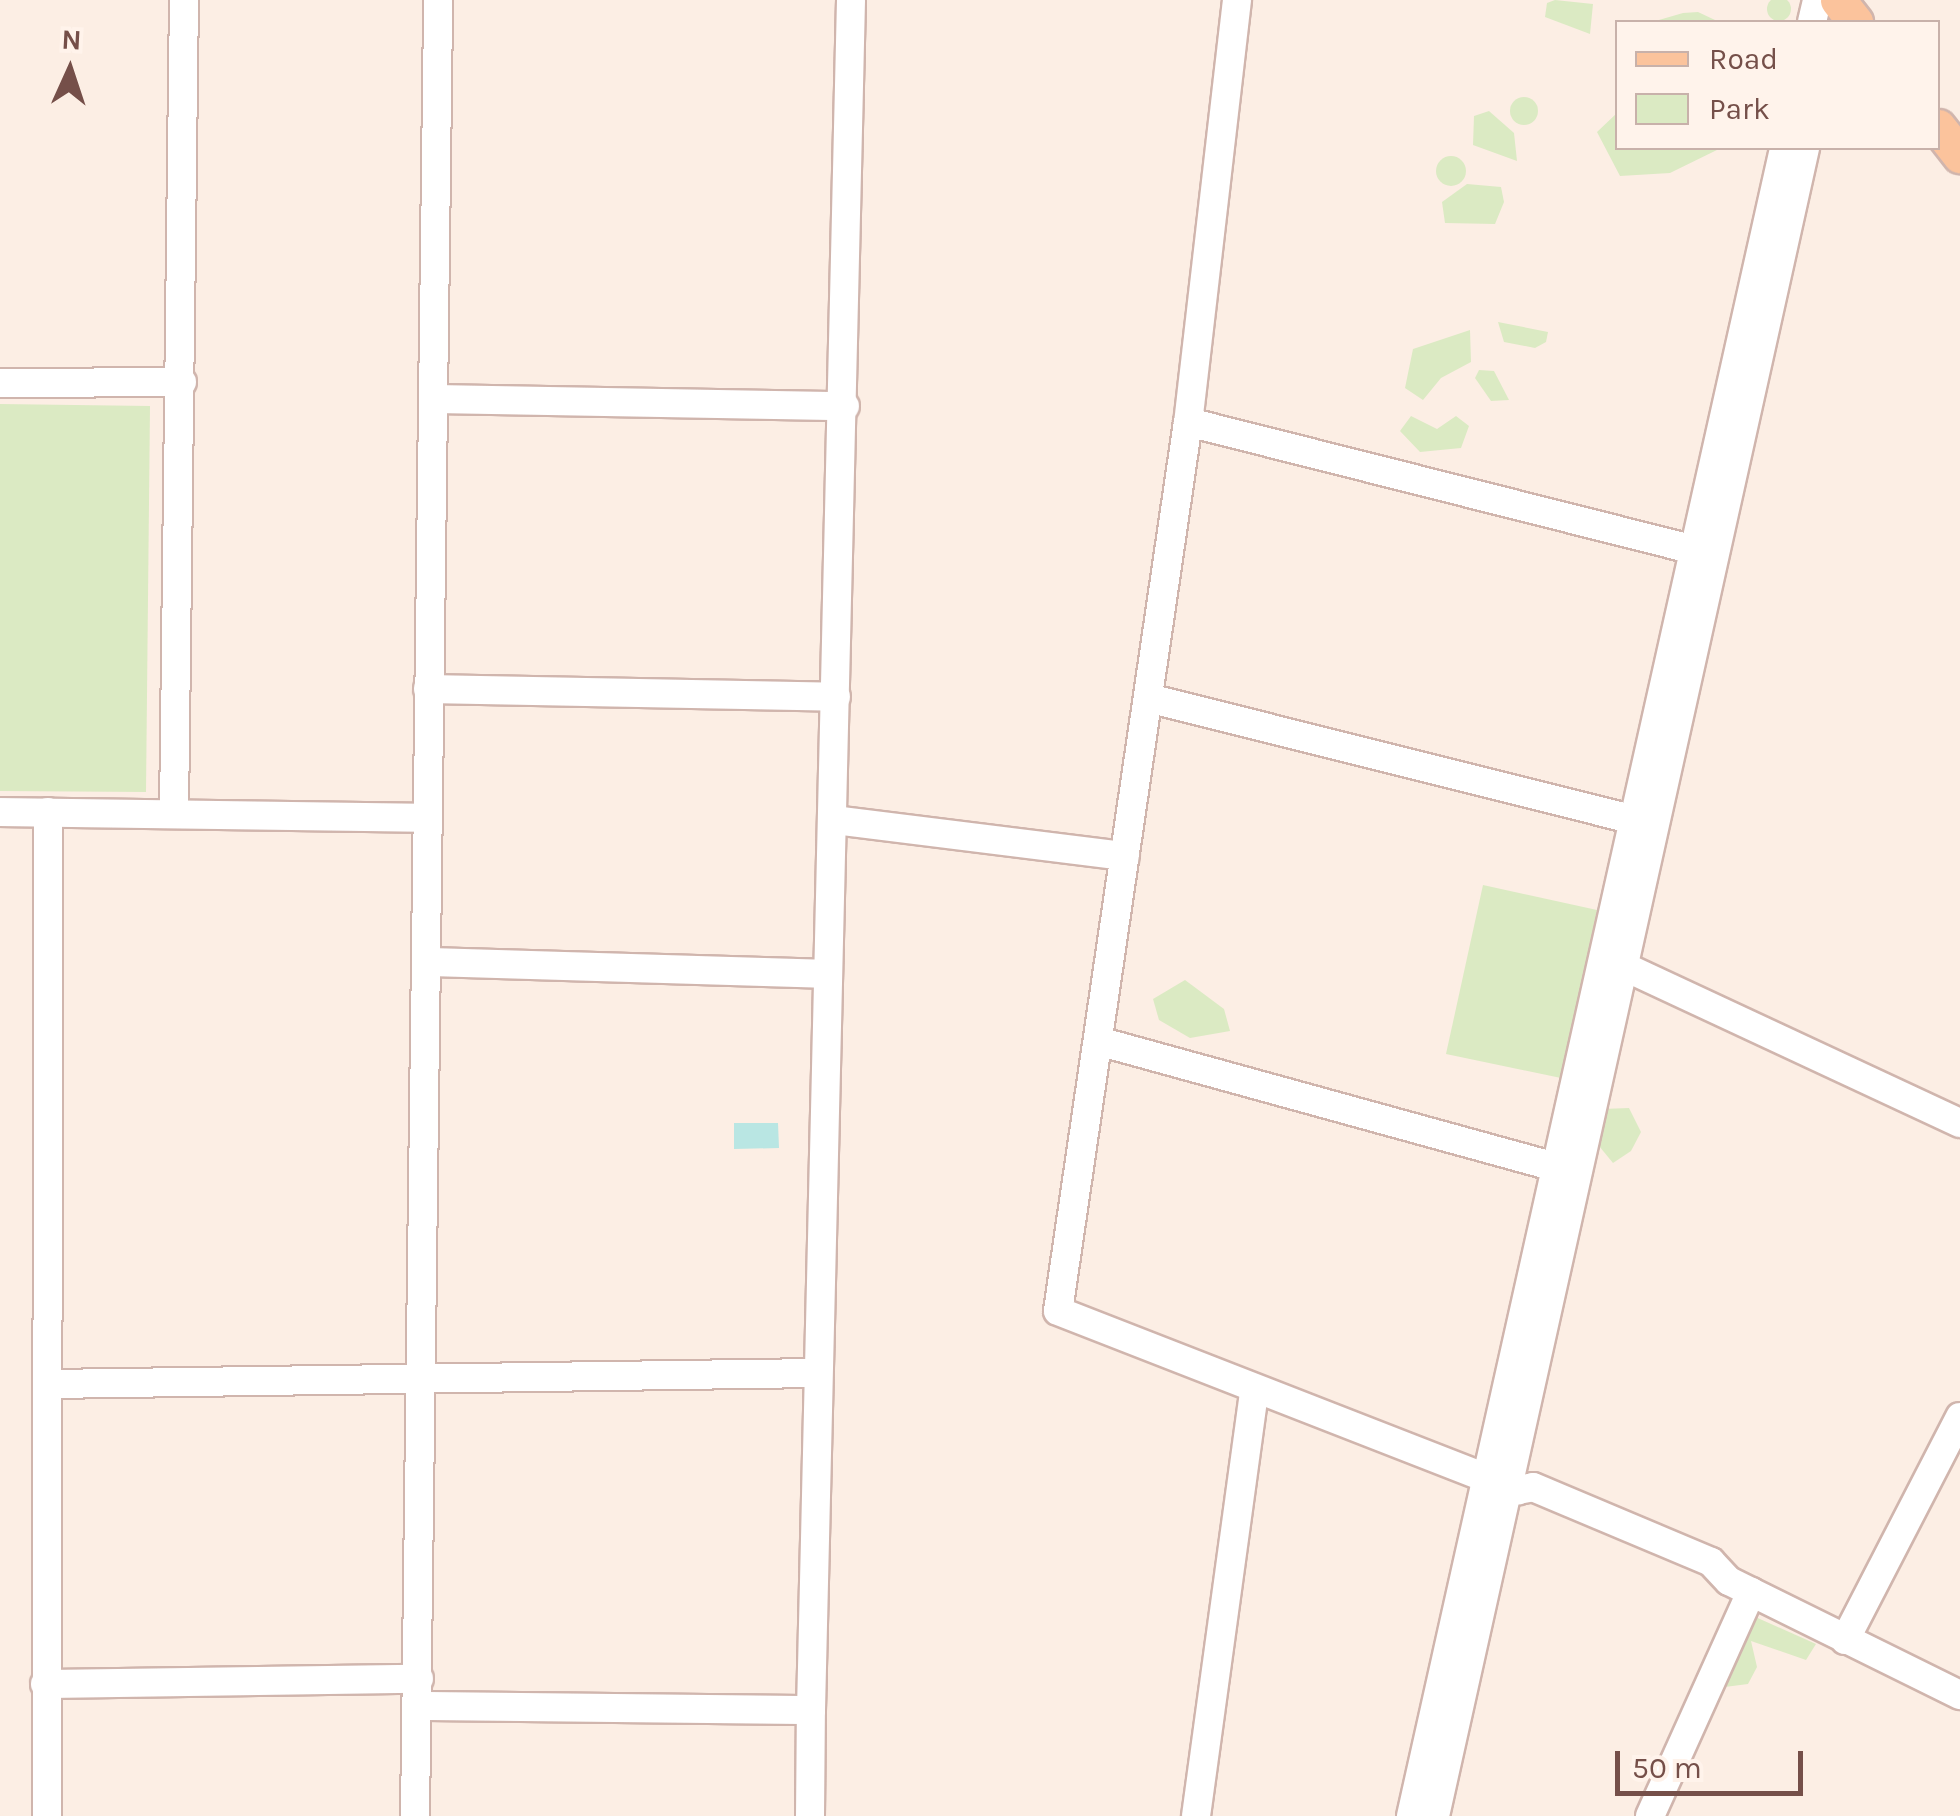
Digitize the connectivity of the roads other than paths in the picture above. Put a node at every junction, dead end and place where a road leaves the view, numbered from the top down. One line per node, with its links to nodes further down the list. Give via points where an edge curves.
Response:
1 (184, 0): 12 (street)
2 (438, 0): 13 (street)
3 (851, 0): 14 (street)
4 (1236, 0): 15 (street)
5 (1837, 0): 6 (main road)
6 (1853, 20)
7 (1940, 130): 10 (main road)
8 (1784, 150): 16 (street)
9 (1804, 150): 16 (street)
10 (1960, 155)
11 (0, 382): 12 (street)
12 (182, 382): 22 (street)
13 (435, 398): 14 (street); 17 (street)
14 (846, 406): 18 (street)
15 (1188, 422): 16 (street); 19 (street)
16 (1704, 552): 25 (street)
17 (428, 689): 18 (street); 23 (street)
18 (836, 696): 24 (street)
19 (1148, 698): 25 (street); 26 (street)
20 (0, 812): 21 (street)
21 (48, 812): 22 (street); 35 (street)
22 (174, 814): 23 (street)
23 (424, 818): 27 (street)
24 (835, 820): 26 (street); 29 (street)
25 (1644, 823): 28 (street)
26 (1124, 856): 30 (street)
27 (428, 962): 29 (street); 34 (street)
28 (1613, 962): 31 (street); 32 (street)
29 (825, 974): 33 (street)
30 (1098, 1041): 32 (street); 36 (street, via 1058,1312)
31 (1960, 1123)
32 (1567, 1170): 38 (street)
33 (816, 1373): 34 (street); 44 (street)
34 (424, 1380): 35 (street); 42 (street)
35 (50, 1384): 41 (street)
36 (1254, 1391): 38 (street); 48 (street)
37 (1960, 1417): 40 (street)
38 (1504, 1484): 39 (street, via 1533,1487 1711,1562); 49 (street); 50 (street)
39 (1740, 1587): 40 (street); 51 (street)
40 (1845, 1640): 43 (street)
41 (45, 1684): 42 (street); 45 (street)
42 (419, 1693): 44 (street); 46 (street)
43 (1960, 1695)
44 (811, 1710): 47 (street)
45 (48, 1816)
46 (415, 1816)
47 (810, 1816)
48 (1196, 1816)
49 (1411, 1816)
50 (1435, 1816)
51 (1650, 1816)

